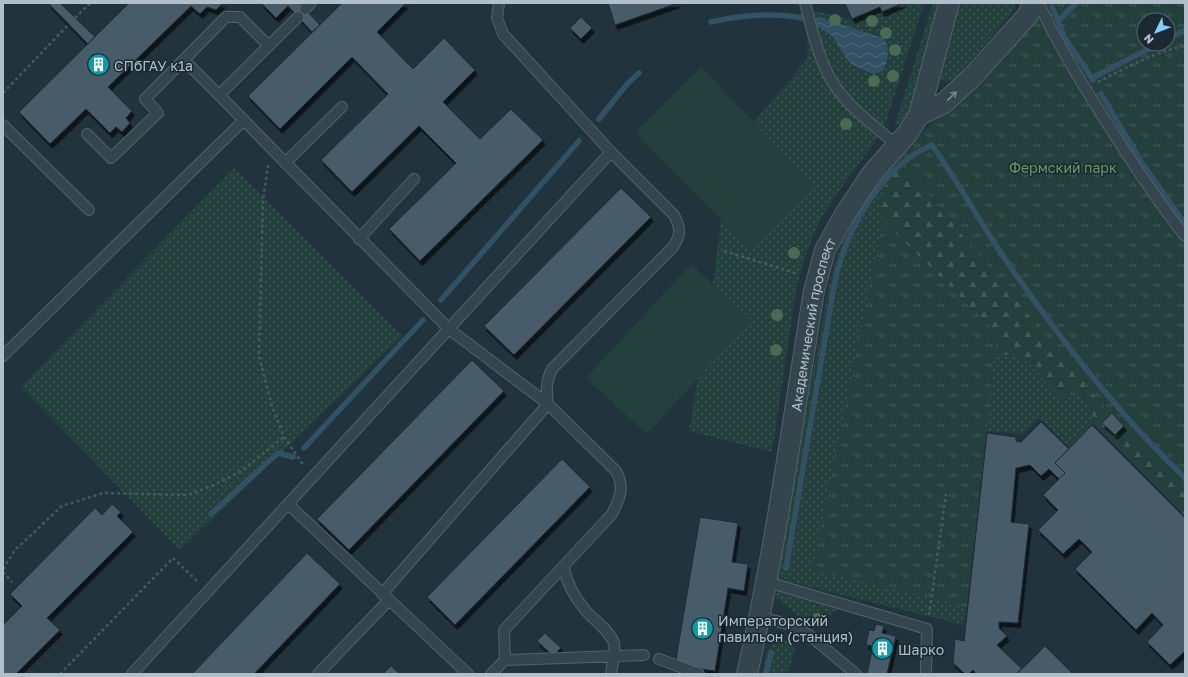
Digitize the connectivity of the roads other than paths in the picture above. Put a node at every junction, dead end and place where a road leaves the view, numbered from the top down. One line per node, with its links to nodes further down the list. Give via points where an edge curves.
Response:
1 (499, 3): 15 (lane, via 497,18 503,34)
2 (805, 3): 14 (lane, via 815,43 835,86 861,115)
3 (949, 3): 10 (street, Академический проспект)
4 (1033, 4): 10 (street, one-way to 4, via 944,103 972,77 1028,15); 19 (lane, via 1041,8 1085,89 1140,174)
5 (298, 17): 6 (lane)
6 (269, 46): 7 (lane, via 240,17 226,17); 8 (lane)
7 (184, 60): 8 (lane); 13 (lane, via 145,99 158,113 111,158)
8 (219, 95): 11 (lane)
9 (342, 107): 16 (lane)
10 (919, 115): 14 (street, Академический проспект)
11 (244, 120): 16 (lane); 22 (lane)
12 (3, 125): 18 (lane)
13 (87, 134)
14 (897, 145): 26 (street, Академический проспект, via 871,174 825,250 814,291)
15 (611, 152): 21 (lane); 23 (lane, via 674,215 680,226 679,238 552,369 546,383)
16 (285, 163): 20 (lane)
17 (414, 178): 20 (lane)
18 (90, 210)
19 (1185, 236)
20 (359, 239): 21 (lane)
21 (449, 329): 23 (lane); 24 (lane)
22 (3, 356)
23 (548, 404): 25 (lane, via 616,471 621,480 622,490 612,514); 27 (lane)
24 (288, 504): 27 (lane); 33 (lane)
25 (564, 568): 29 (lane, via 566,582 574,595 608,632 614,644); 32 (lane, via 504,630)
26 (767, 582): 28 (street, Академический проспект); 41 (lane, via 927,629)
27 (385, 597): 34 (lane); 35 (lane)
28 (760, 617): 39 (street, Академический проспект); 40 (lane, via 791,625 809,635)
29 (614, 656): 30 (lane); 32 (lane); 37 (lane)
30 (644, 656)
31 (659, 659): 38 (lane)
32 (505, 660): 36 (lane)
33 (132, 674)
34 (318, 674)
35 (468, 674)
36 (491, 674)
37 (611, 674)
38 (699, 674)
39 (747, 674)
40 (856, 674)
41 (926, 674)

